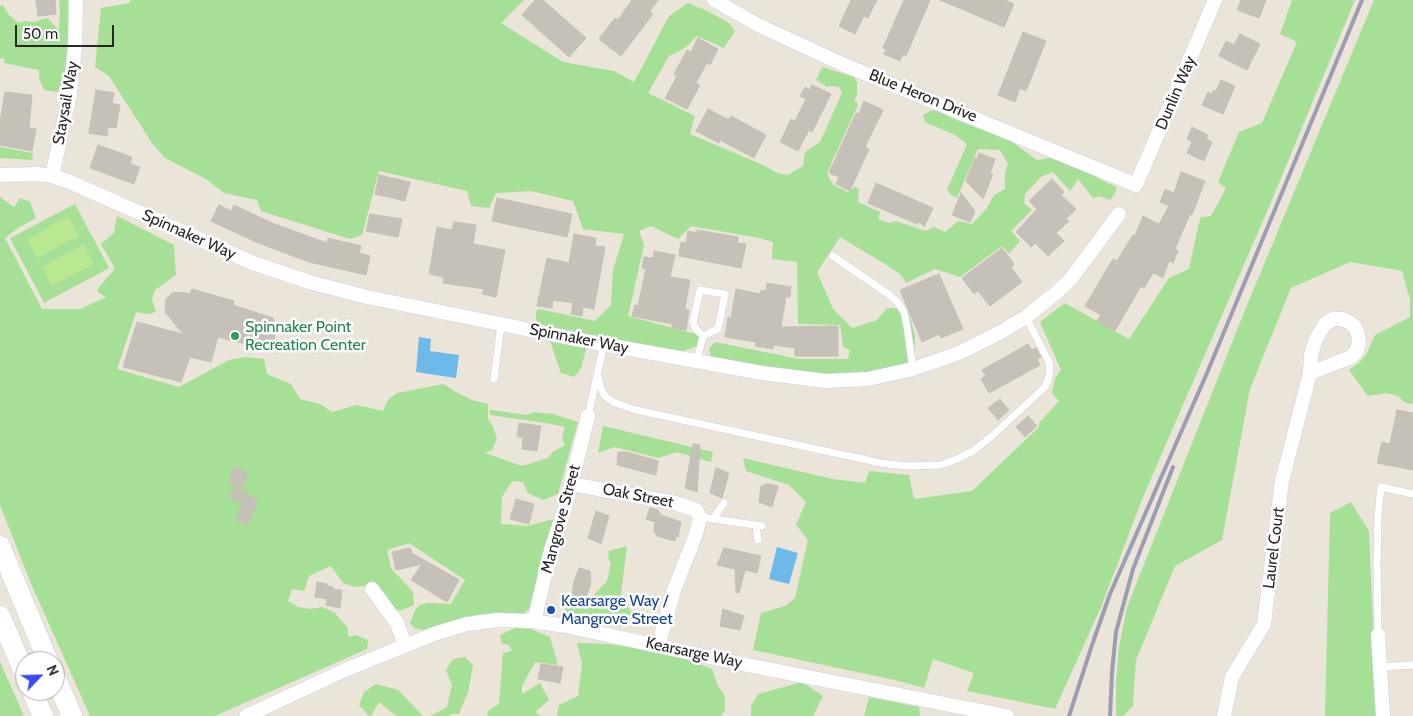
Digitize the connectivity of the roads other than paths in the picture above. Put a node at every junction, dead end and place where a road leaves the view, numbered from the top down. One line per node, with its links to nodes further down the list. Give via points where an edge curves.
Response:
1 (76, 0): 5 (street, Staysail Way, via 70,94)
2 (714, 0): 6 (street, Blue Heron Drive, via 758,25 842,64)
3 (1215, 0): 6 (street, Dunlin Way)
4 (1, 173): 5 (street, Spinnaker Way)
5 (52, 176): 10 (street, Spinnaker Way, via 280,273 367,297)
6 (1136, 185)
7 (1119, 214): 9 (street, Spinnaker Way, via 1070,280)
8 (833, 256): 14 (lane, via 898,302 904,312)
9 (1026, 316): 14 (street, Spinnaker Way, via 959,353); 16 (lane, via 1049,362 1048,380 992,436 958,459 941,465 881,463 636,410 605,396)
10 (501, 324): 12 (street, Spinnaker Way); 17 (lane)
11 (703, 336): 11 (lane, via 718,329 725,294 700,290 694,322); 13 (lane)
12 (604, 344): 13 (street, Spinnaker Way); 16 (lane)
13 (698, 361): 14 (street, Spinnaker Way, via 826,381 868,379)
14 (913, 369)
15 (1310, 373): 41 (street, Laurel Court, via 1282,480 1264,624 1232,677)
16 (598, 376): 18 (lane)
17 (494, 379)
18 (588, 416): 19 (street, Mangrove Street)
19 (571, 484): 22 (street, Oak Street, via 654,503 688,507); 27 (street, Mangrove Street)
20 (1413, 494): 28 (lane, via 1381,487 1376,562)
21 (724, 503): 22 (lane)
22 (707, 518): 23 (lane, via 759,525); 30 (street, via 696,534 674,590)
23 (758, 540)
24 (0, 546): 32 (main road)
25 (372, 588): 29 (street, via 397,623)
26 (0, 616): 31 (main road)
27 (532, 621): 29 (street, Kearsarge Way, via 497,620 467,624); 30 (street, Kearsarge Way)
28 (1378, 635): 34 (street)
29 (405, 645): 39 (street, Kearsarge Way)
30 (658, 646): 40 (street, Kearsarge Way)
31 (15, 651)
32 (44, 651)
33 (1413, 665): 34 (lane)
34 (1380, 667): 42 (street)
35 (65, 700): 38 (main road)
36 (36, 701): 37 (main road)
37 (43, 716)
38 (72, 716)
39 (246, 716)
40 (1007, 716)
41 (1224, 716)
42 (1382, 716)

